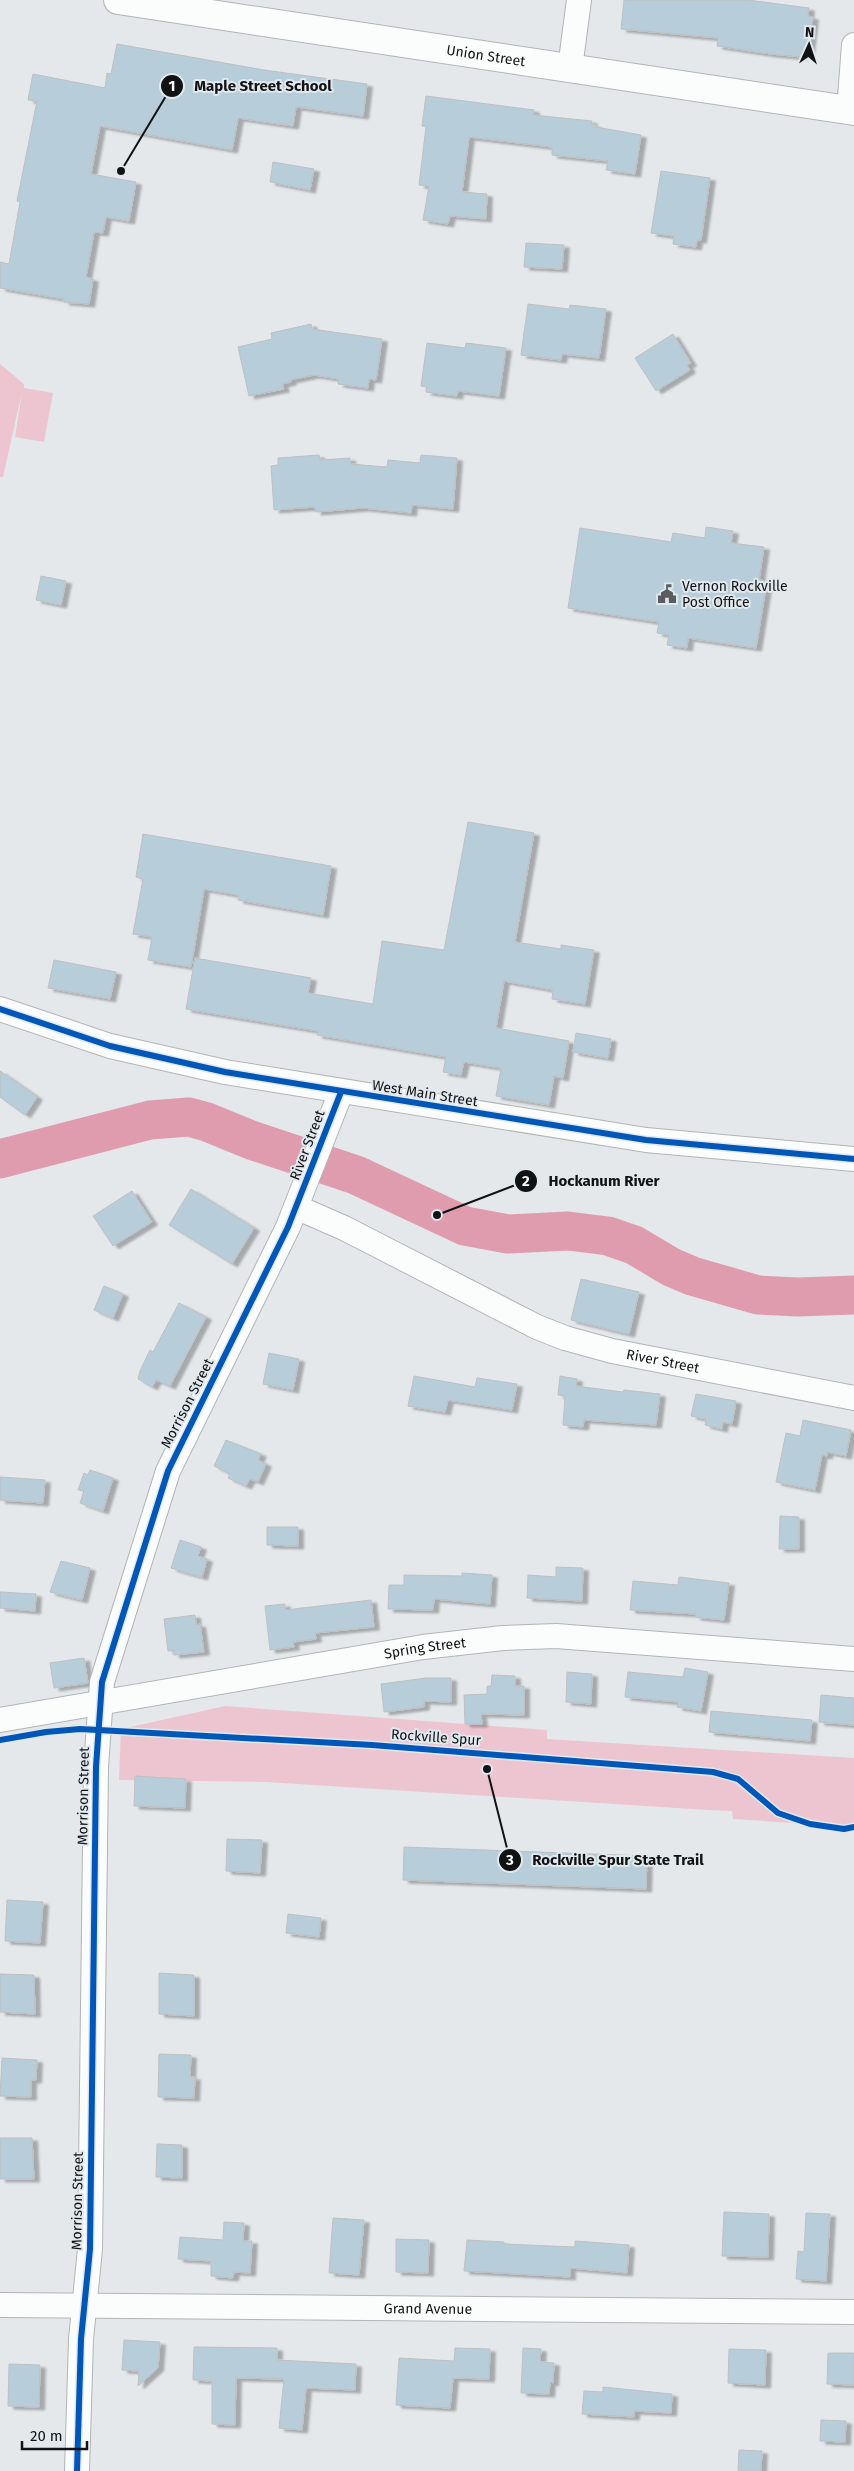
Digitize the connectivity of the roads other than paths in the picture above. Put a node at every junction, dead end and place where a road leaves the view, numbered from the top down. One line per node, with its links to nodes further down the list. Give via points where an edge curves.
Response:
1 (118, 0): 4 (main road, Union Street)
2 (579, 0): 4 (street)
3 (854, 45): 5 (street)
4 (570, 68): 5 (main road, Union Street)
5 (852, 110)
6 (0, 1009): 7 (street, West Main Street, via 119,1048 224,1072)
7 (341, 1092): 8 (street, West Main Street, via 646,1140); 9 (street, River Street)
8 (854, 1159)
9 (300, 1197): 10 (street, River Street, via 344,1228 537,1327 565,1338 612,1351); 12 (street, Morrison Street, via 162,1487 108,1660)
10 (854, 1398)
11 (854, 1658): 12 (street, Spring Street, via 583,1638 518,1637 423,1647)
12 (99, 1702): 13 (street, Spring Street); 15 (street, Morrison Street, via 90,2249)
13 (0, 1720)
14 (0, 2305): 15 (street, Grand Avenue)
15 (84, 2306): 16 (street, Grand Avenue); 17 (street, Morrison Street)
16 (854, 2312)
17 (76, 2471)

